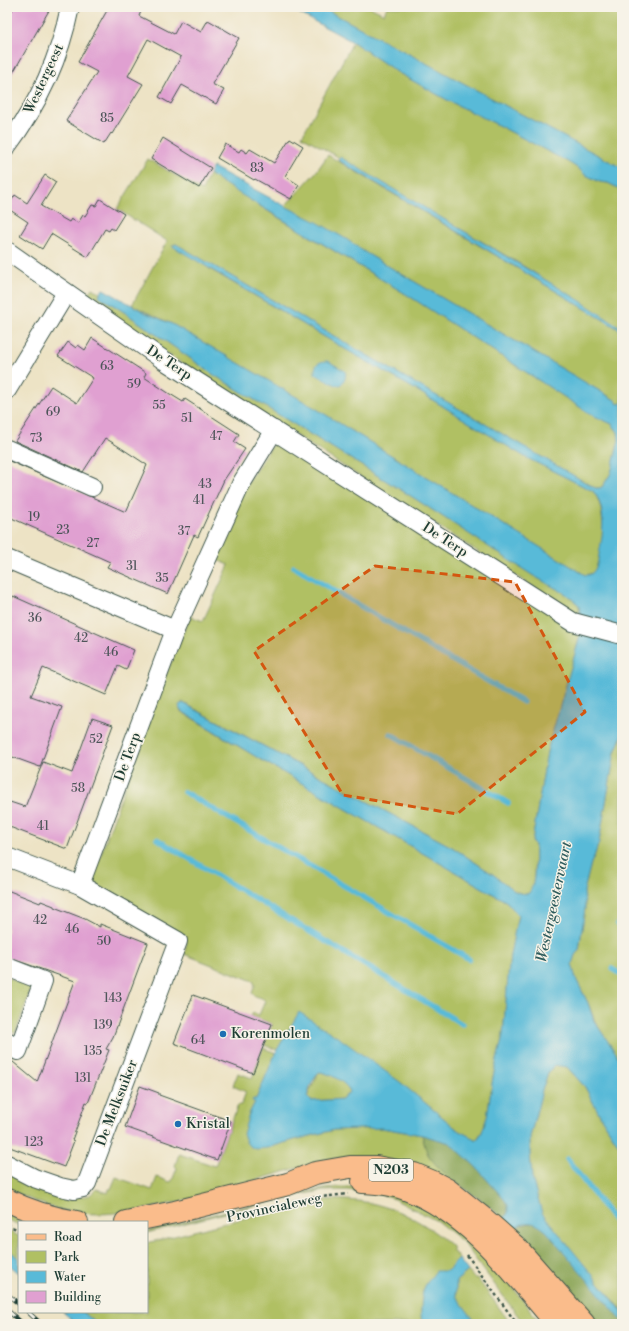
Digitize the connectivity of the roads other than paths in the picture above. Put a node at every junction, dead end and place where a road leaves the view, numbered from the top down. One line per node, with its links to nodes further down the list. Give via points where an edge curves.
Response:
1 (70, 7): 2 (street, Westergeest, via 65,32 41,93)
2 (7, 146)
3 (7, 251): 4 (street, De Terp)
4 (66, 293): 5 (street); 6 (street, De Terp, via 165,362)
5 (7, 390)
6 (274, 430): 10 (street, De Terp, via 241,484); 11 (street, De Terp, via 573,622)
7 (7, 449): 8 (street)
8 (92, 487)
9 (7, 559): 10 (street)
10 (175, 630): 13 (street, De Terp)
11 (622, 635)
12 (7, 857): 13 (street)
13 (80, 885): 16 (street, De Melksuiker, via 178,941 87,1183 83,1188 74,1190 60,1187 34,1178)
14 (7, 967): 15 (street, via 44,981 18,1050)
15 (7, 1041)
16 (7, 1164)
17 (7, 1200): 18 (main road, via 43,1215)
18 (72, 1221)
19 (131, 1221): 20 (main road, Provincialeweg / N203, via 288,1184 315,1173 350,1167 376,1168 414,1174 461,1199 478,1224)
20 (510, 1255): 21 (main road, Provincialeweg / N203); 22 (main road, Provincialeweg / N203)
21 (557, 1324)
22 (584, 1324)

